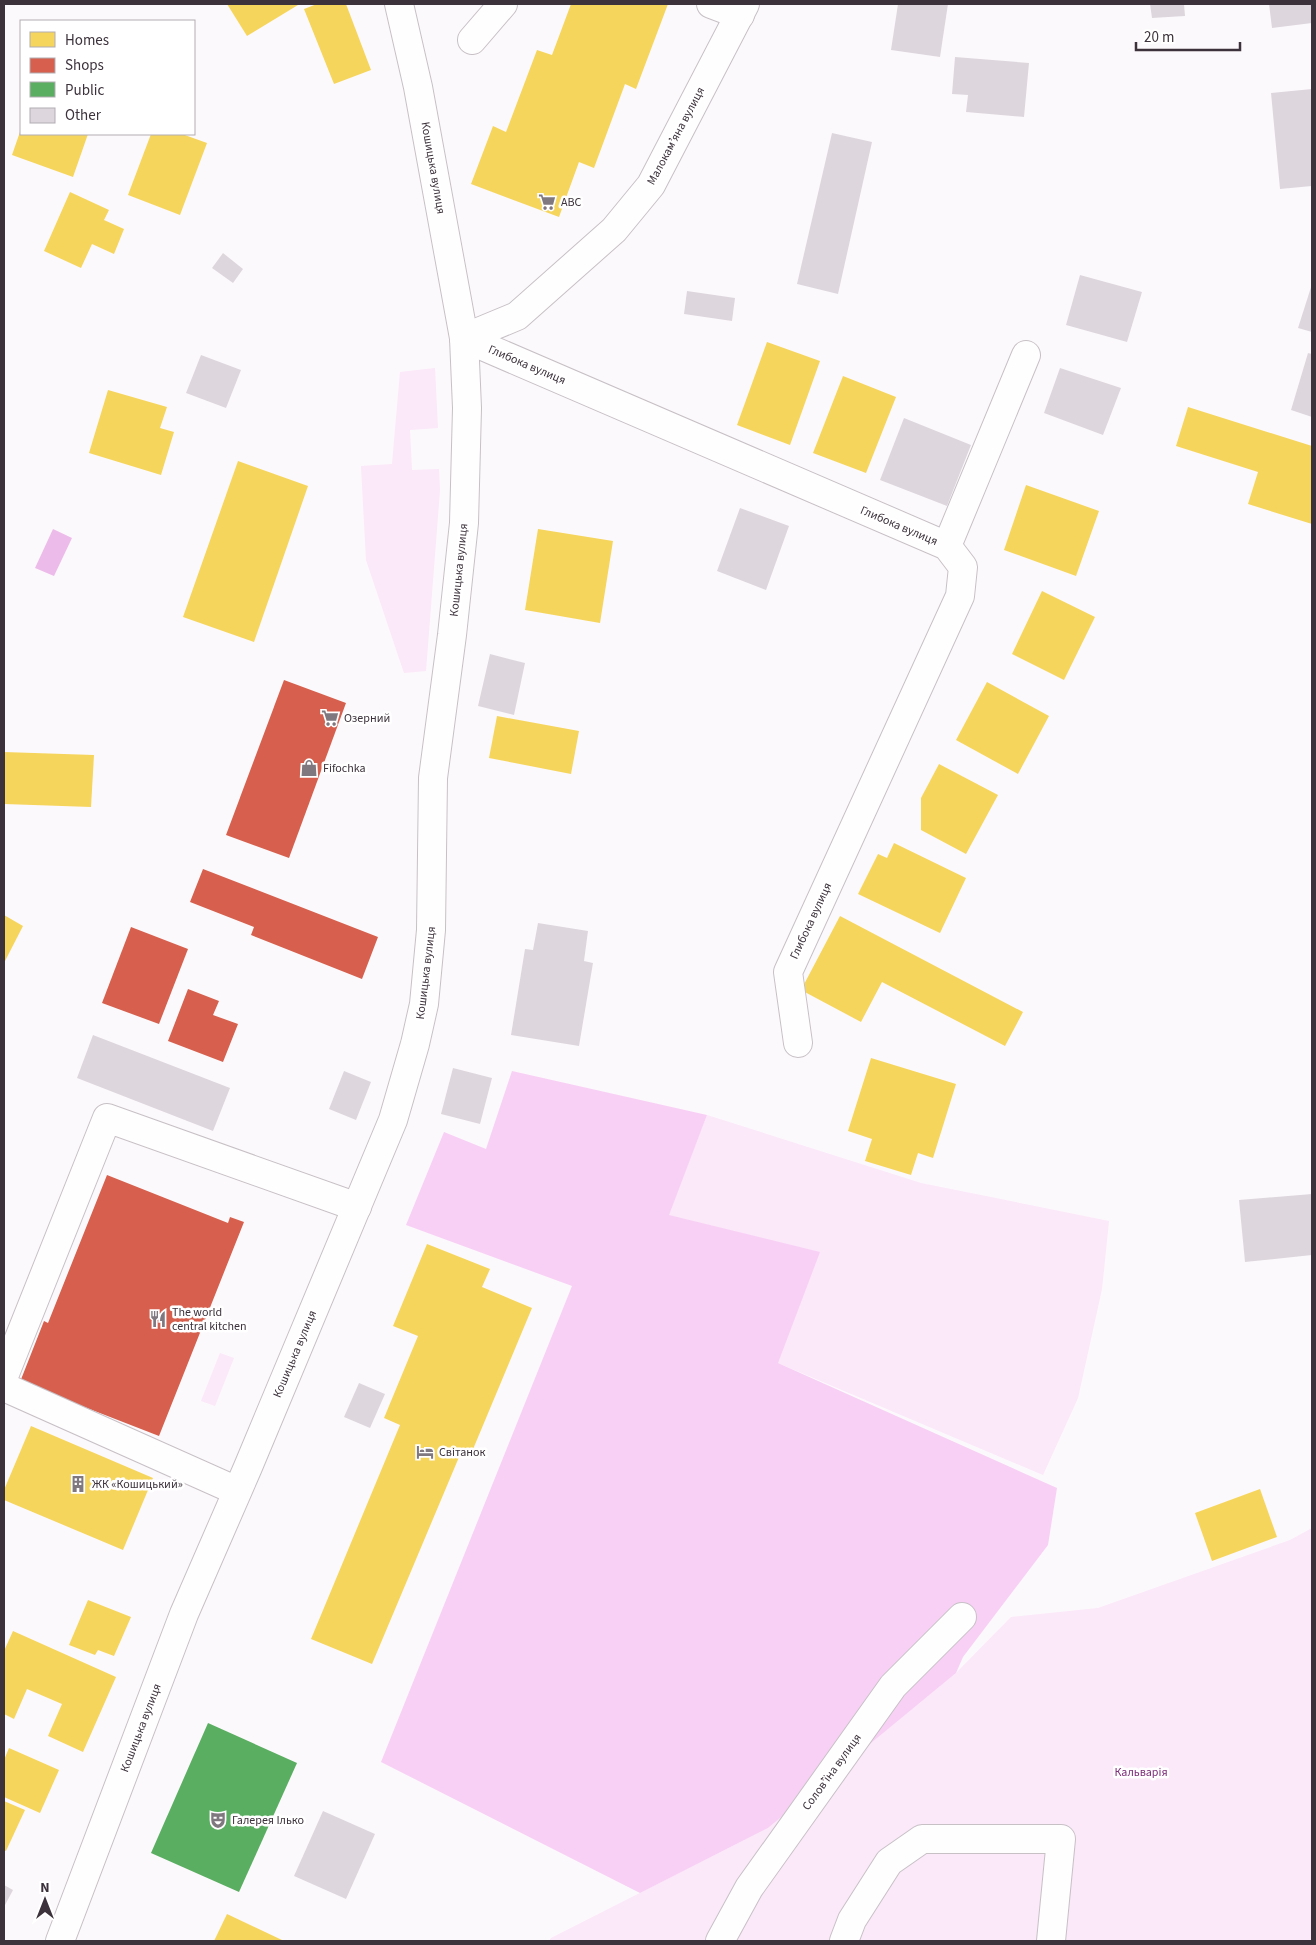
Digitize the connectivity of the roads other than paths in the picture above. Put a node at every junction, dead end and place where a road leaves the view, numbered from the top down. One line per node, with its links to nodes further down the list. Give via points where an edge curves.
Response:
1 (399, 4): 6 (street, Кошицька вулиця, via 418,87)
2 (503, 4): 5 (street)
3 (710, 4): 4 (street)
4 (742, 10): 6 (street, Малокамʼяна вулиця, via 651,185 614,230 516,316)
5 (472, 40)
6 (464, 338): 8 (street, Глибока вулиця); 10 (street, Кошицька вулиця, via 467,408 464,523 433,778 432,930 424,1004 393,1120)
7 (1026, 355): 8 (street)
8 (947, 546): 9 (street, Глибока вулиця, via 963,567 960,596 788,972)
9 (798, 1043)
10 (357, 1207): 11 (street, via 107,1118); 13 (street, Кошицька вулиця)
11 (4, 1376)
12 (4, 1387): 13 (street)
13 (237, 1491): 15 (street, Кошицька вулиця, via 184,1614)
14 (962, 1617): 16 (street, Соловʼїна вулиця, via 893,1686 749,1888)
15 (60, 1941)
16 (720, 1941)
17 (844, 1941): 18 (street, via 852,1920 889,1862 922,1839 1061,1839)
18 (1051, 1941)

